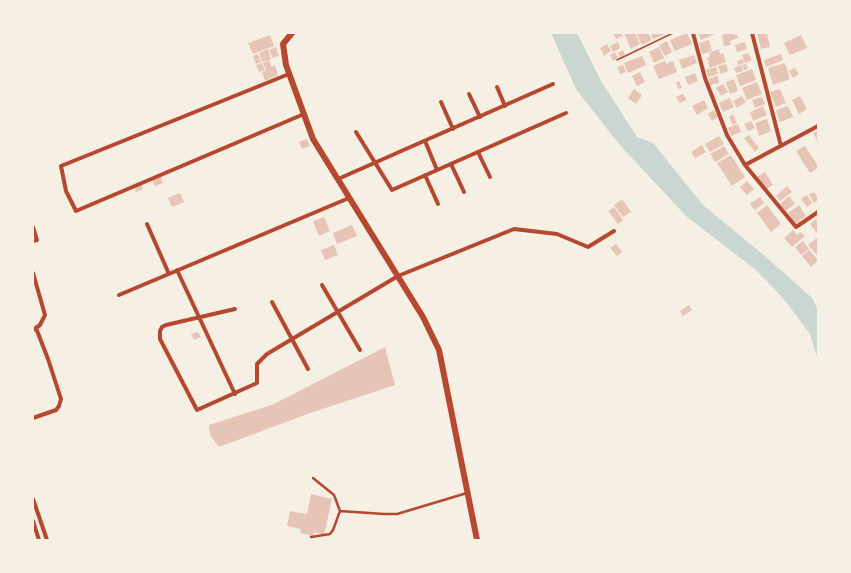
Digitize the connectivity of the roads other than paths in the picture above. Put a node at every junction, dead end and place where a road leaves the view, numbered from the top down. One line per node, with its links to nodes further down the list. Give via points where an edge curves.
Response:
1 (292, 33): 4 (street, via 283,44)
2 (693, 33): 21 (street, via 705,78 726,135)
3 (752, 33): 17 (street)
4 (289, 74): 11 (street); 11 (street, via 61,166 66,191 76,211)
5 (553, 84): 9 (street)
6 (497, 87): 9 (street)
7 (469, 94): 12 (street)
8 (441, 102): 14 (street)
9 (505, 106): 12 (street)
10 (566, 113): 18 (street)
11 (304, 114): 25 (street, via 313,139)
12 (480, 117): 14 (street)
13 (818, 126): 17 (street)
14 (453, 129): 16 (street)
15 (356, 132): 19 (street)
16 (425, 141): 19 (street); 22 (street)
17 (781, 146): 21 (street)
18 (478, 152): 20 (street); 24 (street)
19 (376, 162): 23 (street, via 392,190); 25 (street)
20 (451, 164): 22 (street); 26 (street)
21 (745, 165): 29 (street, via 796,227)
22 (437, 170): 23 (street)
23 (425, 175): 28 (street)
24 (490, 177)
25 (338, 179): 27 (street)
26 (464, 192)
27 (350, 198): 34 (street); 37 (street)
28 (438, 204)
29 (818, 212)
30 (148, 224): 36 (street)
31 (33, 227): 33 (street, via 37,240)
32 (614, 231): 37 (street, via 588,247 557,234 514,229)
33 (33, 241)
34 (177, 270): 36 (street); 44 (street)
35 (33, 273): 39 (street)
36 (169, 274): 40 (street)
37 (398, 276): 43 (street); 52 (street, via 423,316 439,350)
38 (322, 284): 43 (street)
39 (35, 288): 45 (street, via 45,314)
40 (119, 295)
41 (272, 302): 46 (street)
42 (235, 310): 44 (street)
43 (338, 311): 46 (street); 47 (street)
44 (200, 318): 49 (street); 49 (street, via 162,327 160,339 197,410)
45 (35, 329): 50 (street, via 61,398 56,410)
46 (292, 340): 48 (street); 49 (street, via 267,354 257,364 257,384)
47 (360, 350)
48 (308, 369)
49 (235, 394)
50 (33, 418)
51 (313, 478): 54 (lane, via 334,495)
52 (467, 492): 54 (lane, via 397,514); 59 (street)
53 (33, 499): 58 (street)
54 (340, 511): 56 (lane, via 330,534)
55 (33, 521): 57 (street)
56 (311, 537)
57 (39, 540)
58 (46, 540)
59 (477, 540)

